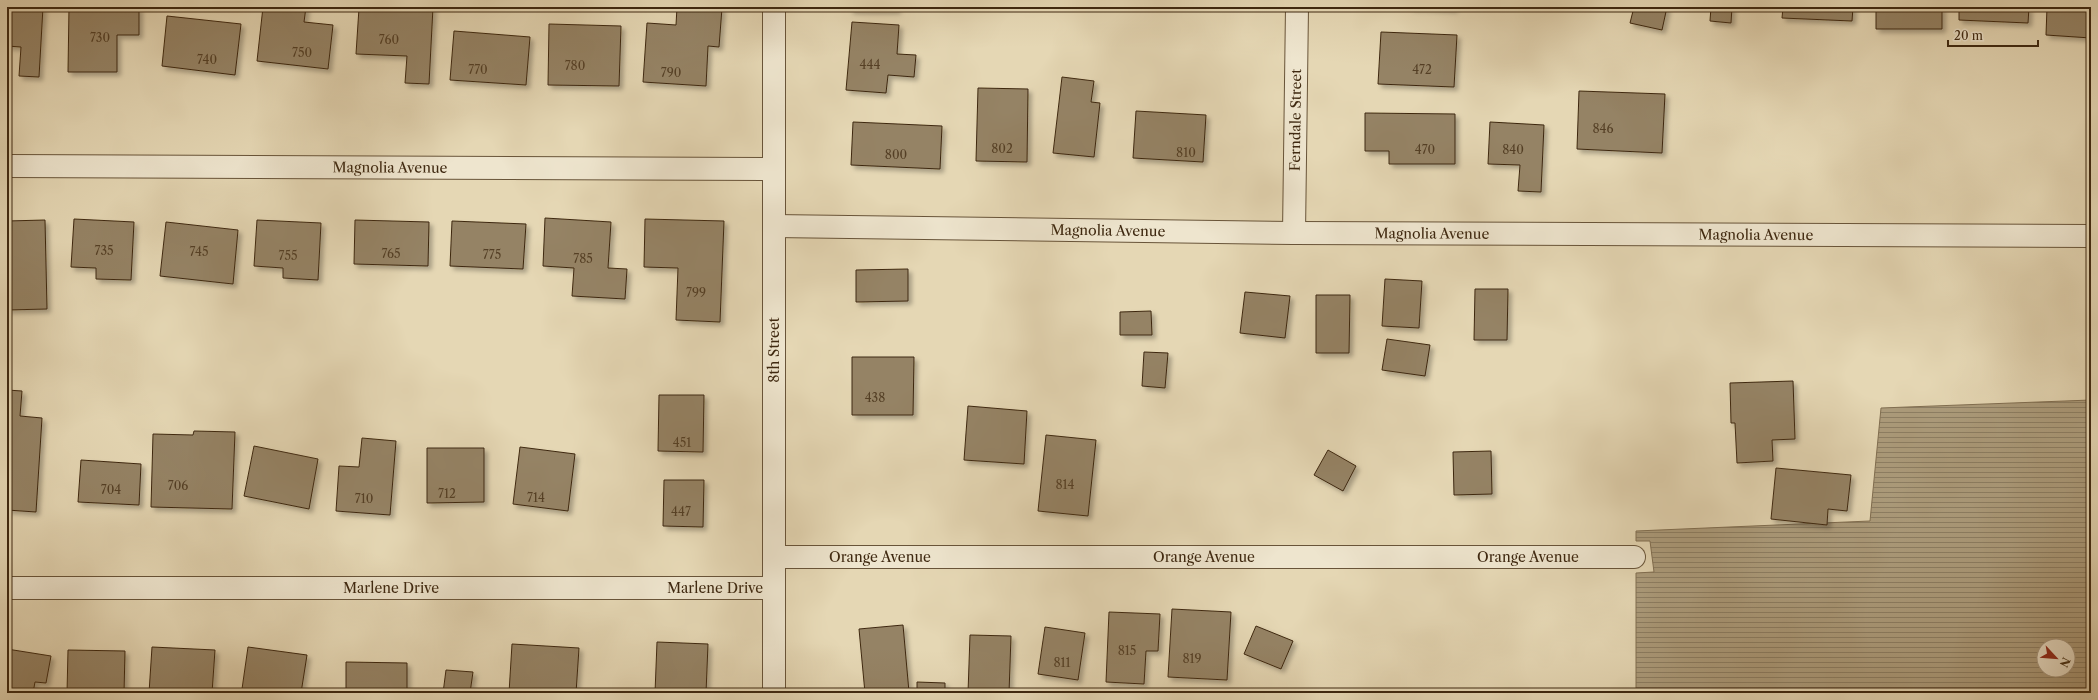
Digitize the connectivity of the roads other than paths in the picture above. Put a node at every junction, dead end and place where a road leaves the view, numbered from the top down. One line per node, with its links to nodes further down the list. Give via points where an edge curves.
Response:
1 (774, 7): 4 (street, 8th Street)
2 (1297, 7): 6 (street, Ferndale Street)
3 (7, 166): 4 (street, Magnolia Avenue)
4 (773, 169): 5 (street, 8th Street)
5 (774, 226): 6 (street, Magnolia Avenue); 8 (street, 8th Street)
6 (1294, 233): 7 (street, Magnolia Avenue)
7 (2091, 236)
8 (774, 557): 9 (street, Orange Avenue); 11 (street, 8th Street)
9 (1634, 557)
10 (7, 588): 11 (street, Marlene Drive)
11 (774, 588): 12 (street, 8th Street)
12 (774, 693)

